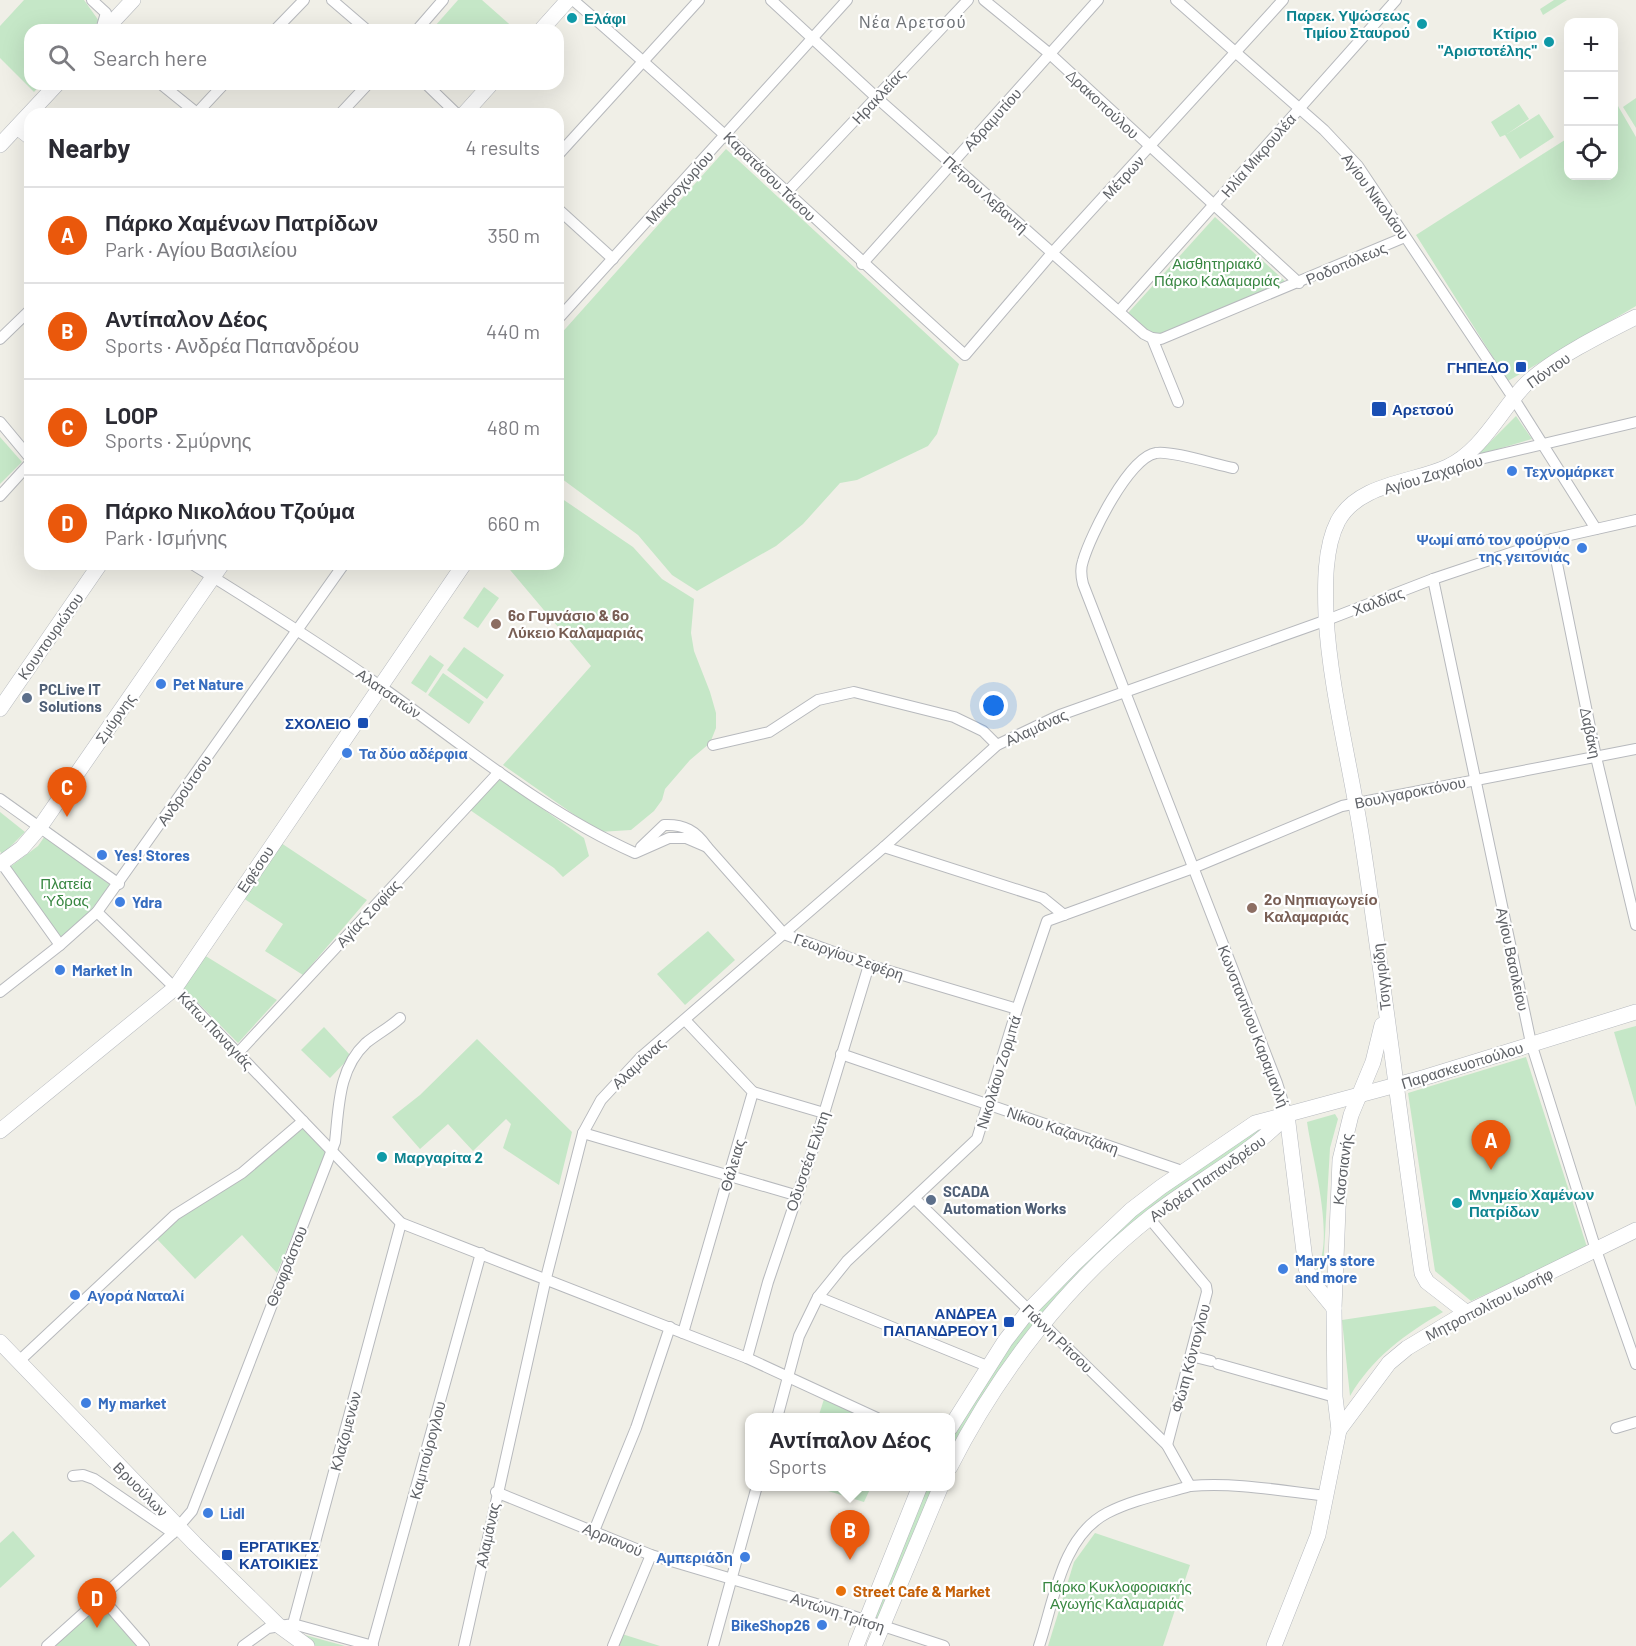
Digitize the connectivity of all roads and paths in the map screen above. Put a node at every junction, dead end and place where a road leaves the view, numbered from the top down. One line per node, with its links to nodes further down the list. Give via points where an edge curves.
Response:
1 (92, 0): 17 (street, via 106,13)
2 (133, 0): 18 (main road)
3 (304, 0): 19 (street)
4 (332, 0): 20 (street)
5 (443, 0): 21 (street)
6 (568, 0): 22 (main road)
7 (573, 0): 26 (street, Καρατάσου Τάσου)
8 (699, 0): 26 (street)
9 (771, 0): 23 (street, Πέτρου Λεβαντή)
10 (847, 0): 23 (street, Μακροχωρίου)
11 (968, 0): 33 (street, Ηρακλείας)
12 (984, 0): 25 (street, Δρακοπούλου)
13 (1098, 0): 25 (street, Αδραμυτίου)
14 (1176, 0): 24 (street, Αγίου Νικολάου)
15 (1283, 0): 24 (street, Μέτρων)
16 (1392, 1): 40 (street, Ηλία Μικρουλέα)
17 (104, 24)
18 (109, 24)
19 (281, 24)
20 (360, 24)
21 (422, 24)
22 (546, 24)
23 (812, 39): 33 (street, Πέτρου Λεβαντή); 44 (street, Μακροχωρίου)
24 (1235, 53): 40 (street, Αγίου Νικολάου); 46 (street, Μέτρων)
25 (1050, 54): 46 (street, Δρακοπούλου); 48 (street, Αδραμυτίου)
26 (645, 62): 44 (street, Καρατάσου Τάσου); 47 (street)
27 (51, 90): 34 (main road)
28 (168, 90): 35 (street)
29 (219, 90): 36 (street)
30 (362, 90): 37 (street)
31 (432, 90): 38 (street)
32 (486, 90): 39 (main road)
33 (876, 98): 48 (street, Πέτρου Λεβαντή); 49 (street, Ηρακλείας)
34 (35, 108)
35 (190, 108)
36 (202, 108)
37 (346, 108)
38 (451, 108)
39 (469, 108)
40 (1299, 108): 50 (street, Ηλία Μικρουλέα); 52 (street, Αγίου Νικολάου, via 1358,166)
41 (24, 119): 42 (main road)
42 (17, 127): 43 (main road); 45 (main road)
43 (24, 132)
44 (727, 135): 49 (street, Καρατάσου Τάσου); 54 (street, Μακροχωρίου)
45 (0, 145)
46 (1150, 148): 50 (street, Δρακοπούλου); 53 (street, Μέτρων)
47 (564, 150)
48 (952, 164): 53 (street, Πέτρου Λεβαντή); 55 (street, Αδραμυτίου)
49 (787, 192): 55 (street, Καρατάσου Τάσου)
50 (1214, 206): 56 (street, Δρακοπούλου); 57 (street, Ηλία Μικρουλέα)
51 (564, 214): 54 (street)
52 (1405, 237): 56 (street, Ροδοπόλεως); 64 (street, Αγίου Νικολάου)
53 (1052, 253): 57 (street, Πέτρου Λεβαντή); 63 (street, Μέτρων)
54 (613, 259): 58 (street, Μακροχωρίου)
55 (862, 264): 63 (street, Καρατάσου Τάσου)
56 (1299, 283): 61 (street, Ροδοπόλεως, via 1161,339)
57 (1120, 310): 61 (street, Πέτρου Λεβαντή)
58 (564, 312)
59 (24, 316): 62 (street)
60 (1635, 319): 64 (main road, Πόντου, via 1540,374)
61 (1152, 338): 65 (street, Πέτρου Λεβαντή)
62 (0, 339)
63 (965, 356)
64 (1514, 399): 68 (street, Αγίου Νικολάου); 70 (main road, Πόντου, via 1491,428)
65 (1178, 402)
66 (0, 422): 69 (street)
67 (1636, 422): 68 (street, Αγίου Ζαχαρίου)
68 (1541, 444): 70 (street, Αγίου Ζαχαρίου); 75 (street, Αγίου Νικολάου)
69 (24, 451)
70 (1449, 466): 82 (main road, Αγίου Ζαχαρίου, via 1374,491 1342,515 1329,554)
71 (1233, 468): 85 (street, Κωνσταντίνου Καραμανλή, via 1155,453 1131,472 1111,502 1083,559 1083,584)
72 (24, 470): 73 (street)
73 (0, 496)
74 (1636, 520): 75 (street, Χαλδίας)
75 (1596, 529): 76 (street, Χαλδίας)
76 (1552, 539): 81 (street, Χαλδίας); 90 (street, Δαβάκη)
77 (96, 570): 86 (main road, Κουντουριώτου)
78 (217, 570): 83 (street, Αλατσατών); 95 (main road, Σμύρνης)
79 (340, 570): 83 (street, Ανδρούτσου)
80 (460, 570): 84 (main road, Εφέσου)
81 (1433, 579): 82 (street, Χαλδίας); 92 (street, Αγίου Βασιλείου)
82 (1327, 621): 85 (street, Χαλδίας); 94 (main road, Τσιγγιρίδη)
83 (296, 630): 84 (street, Αλατσατών); 100 (street, Ανδρούτσου)
84 (380, 685): 91 (street, Αλατσατών); 107 (main road, Εφέσου)
85 (1124, 692): 88 (street, Αλαμάνας, via 1060,715); 99 (street, Κωνσταντίνου Καραμανλή)
86 (0, 709)
87 (713, 745): 88 (street, via 769,732 818,700 854,693 954,717 983,732)
88 (997, 745): 97 (street, Αλαμάνας)
89 (1636, 749): 90 (street, Βουλγαροκτόνου)
90 (1596, 757): 92 (street, Βουλγαροκτόνου); 103 (street, Δαβάκη)
91 (499, 772): 96 (street, Αλατσατών, via 582,828 635,853 664,825 687,828); 115 (street, Αγίας Σοφίας)
92 (1474, 780): 94 (street, Βουλγαροκτόνου); 114 (street, Αγίου Βασιλείου)
93 (0, 799): 95 (street)
94 (1357, 802): 99 (street, Βουλγαροκτόνου, via 1319,814); 109 (main road, Τσιγγιρίδη)
95 (40, 827): 98 (main road, Σμύρνης, via 22,848); 100 (street)
96 (707, 847): 104 (street, Γεωργίου Σεφέρη)
97 (884, 847): 102 (street, via 1043,898); 104 (street, Αλαμάνας)
98 (0, 863): 105 (street)
99 (1193, 868): 102 (street, Νικολάου Ζορμπά); 122 (street, Κωνσταντίνου Καραμανλή)
100 (119, 884): 101 (street, Ανδρούτσου)
101 (97, 912): 105 (street, Ανδρούτσου); 107 (street, Κάτω Παναγιάς)
102 (1064, 915): 110 (street, Νικολάου Ζορμπά, via 1044,925)
103 (1636, 925)
104 (784, 934): 106 (street, Γεωργίου Σεφέρη); 113 (street, Αλαμάνας)
105 (60, 945): 108 (street, Ανδρούτσου)
106 (869, 965): 110 (street, Γεωργίου Σεφέρη); 116 (street, Οδυσσέα Ελύτη)
107 (175, 988): 115 (street, Κάτω Παναγιάς); 124 (main road, Εφέσου)
108 (0, 992)
109 (1384, 1001): 117 (main road, Τσιγγιρίδη); 119 (main road, Κασσιανής, via 1378,1044)
110 (1017, 1009): 120 (street, Νικολάου Ζορμπά)
111 (1636, 1012): 114 (main road, Παρασκευοπούλου)
112 (400, 1018): 126 (street, Θεοφράστου, via 368,1042 351,1062 339,1097)
113 (685, 1020): 118 (street); 125 (street, Αλαμάνας, via 611,1087)
114 (1531, 1043): 117 (main road, Παρασκευοπούλου); 134 (street, Αγίου Βασιλείου)
115 (238, 1053): 123 (street, Κάτω Παναγιάς)
116 (842, 1054): 120 (street, Νίκου Καζαντζάκη); 121 (street, Οδυσσέα Ελύτη)
117 (1395, 1085): 119 (main road, Παρασκευοπούλου); 140 (main road, Τσιγγιρίδη, via 1424,1278)
118 (753, 1092): 121 (street); 128 (street, Θάλειας)
119 (1358, 1095): 122 (main road, Παρασκευοπούλου); 138 (main road, Κασσιανής, via 1340,1160)
120 (988, 1104): 127 (street, Νίκου Καζαντζάκη); 130 (street, Νικολάου Ζορμπά, via 975,1143)
121 (824, 1113): 129 (street, Οδυσσέα Ελύτη)
122 (1287, 1115): 127 (main road, Ανδρέα Παπανδρέου, via 1254,1123); 131 (main road, Ανδρέα Παπανδρέου, via 1266,1137); 138 (main road, Κωνσταντίνου Καραμανλή, via 1306,1268)
123 (303, 1121): 126 (street, Κάτω Παναγιάς); 147 (street, via 242,1173 175,1215)
124 (0, 1131)
125 (583, 1133): 128 (street); 136 (street, Αλαμάνας)
126 (331, 1152): 132 (street, Κάτω Παναγιάς); 167 (street, Θεοφράστου, via 192,1511)
127 (1182, 1171): 139 (main road, Ανδρέα Παπανδρέου, via 1131,1210)
128 (729, 1177): 129 (street); 143 (street, Θάλειας)
129 (795, 1195): 146 (street, Οδυσσέα Ελύτη)
130 (915, 1199): 137 (street, Νικολάου Ζορμπά, via 847,1261); 139 (street, Γιάννη Ρίτσου)
131 (1149, 1218): 141 (main road, Ανδρέα Παπανδρέου, via 1090,1272); 145 (street, Φώτη Κόντογλου, via 1206,1286)
132 (401, 1223): 135 (street); 173 (street, Κλαζομενών)
133 (1636, 1230): 134 (main road, Μητροπολίτου Ιωσήφ)
134 (1596, 1250): 140 (main road, Μητροπολίτου Ιωσήφ); 148 (street, Αγίου Βασιλείου)
135 (481, 1253): 136 (street); 180 (street, Καμπούρογλου)
136 (546, 1278): 142 (street); 165 (street, Αλαμάνας)
137 (818, 1297): 149 (street); 150 (street, Νικολάου Ζορμπά, via 804,1324)
138 (1334, 1308): 151 (main road)
139 (1029, 1310): 141 (street, Γιάννη Ρίτσου); 149 (main road, Ανδρέα Παπανδρέου)
140 (1467, 1312): 157 (main road, Μητροπολίτου Ιωσήφ, via 1389,1363)
141 (1043, 1324): 158 (street, Γιάννη Ρίτσου); 159 (main road, Ανδρέα Παπανδρέου, via 979,1417)
142 (670, 1327): 143 (street); 168 (street, via 636,1428)
143 (683, 1333): 146 (street)
144 (0, 1342): 147 (main road, Βρυούλων)
145 (1191, 1356): 151 (street); 158 (street, Φώτη Κόντογλου)
146 (747, 1358): 150 (street)
147 (18, 1362): 167 (main road, Βρυούλων)
148 (1636, 1364)
149 (987, 1366): 154 (main road, Ανδρέα Παπανδρέου)
150 (789, 1376): 152 (street, Νικολάου Ζορμπά); 153 (street)
151 (1335, 1397): 157 (main road)
152 (778, 1413)
153 (867, 1413)
154 (955, 1421)
155 (1636, 1422): 156 (street)
156 (1616, 1428)
157 (1339, 1430): 166 (main road)
158 (1167, 1445): 161 (street, Γιάννη Ρίτσου)
159 (955, 1460)
160 (73, 1476): 167 (street, via 94,1479)
161 (1190, 1486): 166 (street, via 1222,1484); 187 (street, via 1108,1513 1084,1532 1068,1555)
162 (756, 1491): 170 (street)
163 (918, 1491): 172 (main road)
164 (939, 1491): 174 (main road)
165 (496, 1492): 168 (street, Αρριανού); 181 (street, Αλαμάνας)
166 (1327, 1496): 188 (main road, via 1306,1571)
167 (176, 1530): 171 (street, Θεοφράστου); 173 (main road, Βρυούλων)
168 (594, 1531): 169 (street, Αρριανού)
169 (651, 1555): 170 (street, Αρριανού); 182 (street)
170 (731, 1581): 172 (street, Αντώνη Τρίτση); 183 (street)
171 (102, 1598): 175 (street, Θεοφράστου); 176 (street)
172 (866, 1622): 174 (street, Αντώνη Τρίτση); 184 (main road)
173 (286, 1627): 177 (street, via 261,1631); 178 (main road, Βρυούλων); 179 (main road, Βρυούλων); 180 (street)
174 (883, 1627): 185 (main road); 186 (street, Αντώνη Τρίτση)
175 (47, 1646)
176 (144, 1646)
177 (243, 1646)
178 (296, 1646)
179 (307, 1646)
180 (373, 1646)
181 (464, 1646)
182 (613, 1646)
183 (714, 1646)
184 (856, 1646)
185 (874, 1646)
186 (944, 1646)
187 (1040, 1646)
188 (1274, 1646)

